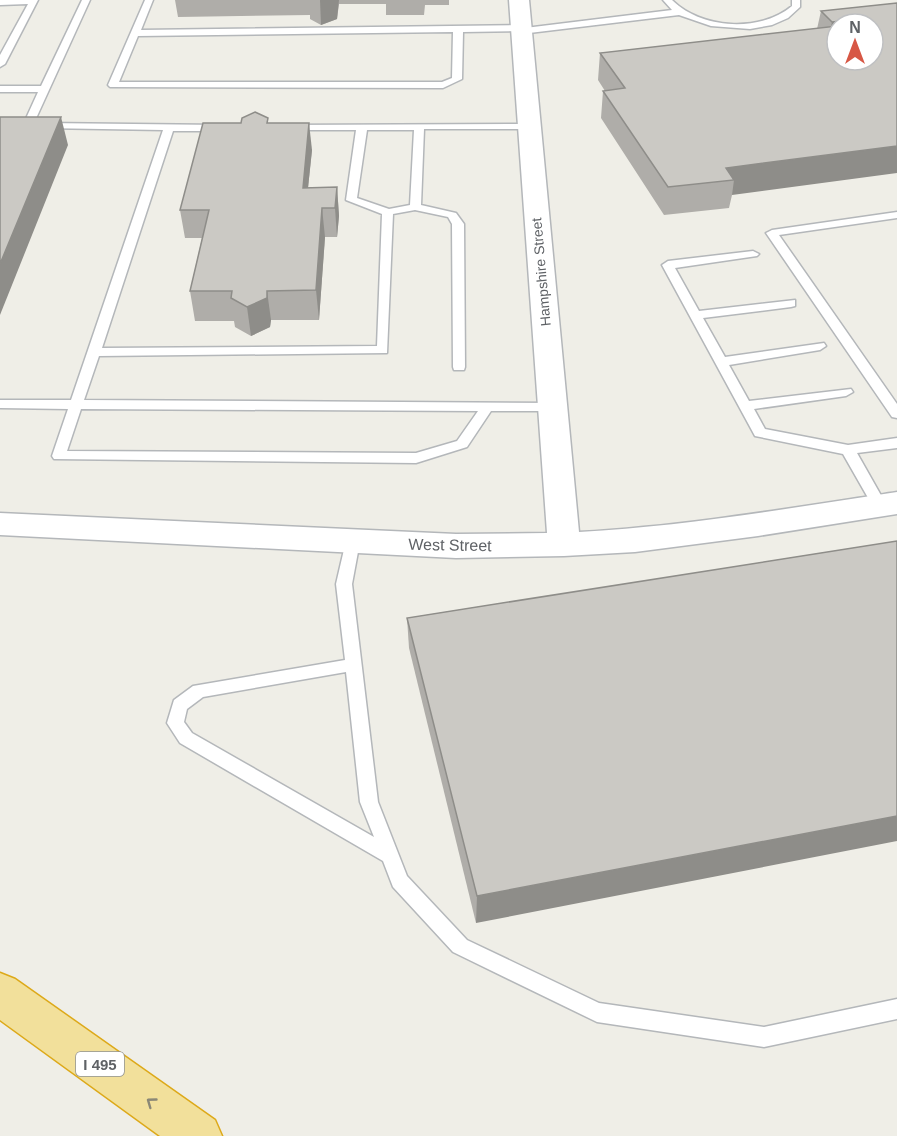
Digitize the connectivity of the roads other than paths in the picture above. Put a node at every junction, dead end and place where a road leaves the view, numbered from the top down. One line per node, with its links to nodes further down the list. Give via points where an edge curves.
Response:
1 (86, 0): 14 (lane)
2 (148, 0): 11 (lane)
3 (519, 0): 10 (street, Hampshire Street)
4 (667, 0): 8 (lane)
5 (796, 0): 8 (lane, via 796,7 782,19 755,26 722,25)
6 (34, 1): 7 (lane); 12 (lane)
7 (0, 2)
8 (679, 12): 10 (lane)
9 (458, 29): 10 (lane); 11 (lane); 11 (lane, via 457,79 444,85 113,85)
10 (521, 30): 15 (street, Hampshire Street)
11 (134, 33)
12 (0, 64)
13 (0, 89): 14 (lane)
14 (46, 89): 19 (lane, via 24,125)
15 (529, 126): 18 (lane); 35 (street, Hampshire Street)
16 (283, 127): 17 (lane)
17 (362, 127): 18 (lane); 22 (lane, via 351,200)
18 (419, 127): 21 (lane)
19 (169, 128): 20 (lane); 28 (lane)
20 (237, 128)
21 (415, 207): 22 (lane); 30 (lane, via 452,216 458,224)
22 (388, 212): 28 (lane, via 383,350)
23 (897, 215): 37 (lane, via 772,233)
24 (753, 254): 26 (lane, via 668,265)
25 (791, 303): 26 (lane)
26 (696, 315): 29 (lane)
27 (820, 346): 29 (lane)
28 (93, 351): 32 (lane)
29 (722, 362): 33 (lane)
30 (459, 367)
31 (846, 392): 33 (lane)
32 (76, 403): 34 (lane); 34 (lane, via 59,456 416,458 462,444); 36 (lane)
33 (746, 406): 39 (lane, via 760,433)
34 (487, 407): 35 (lane)
35 (553, 407): 43 (street, Hampshire Street)
36 (2, 408)
37 (897, 414)
38 (897, 443): 39 (lane)
39 (848, 450): 40 (lane)
40 (889, 504): 43 (street, West Street, via 635,540)
41 (0, 524): 42 (street, West Street)
42 (353, 541): 43 (street, West Street, via 456,546); 44 (lane, via 344,584)
43 (564, 544)
44 (353, 665): 45 (lane, via 369,802); 45 (lane, via 199,692 180,705 176,723 186,738)
45 (390, 856): 47 (lane, via 400,881 460,946 597,1012 764,1037)
46 (0, 994): 48 (highway, I 495, one-way to 46)
47 (897, 1009)
48 (199, 1136)

